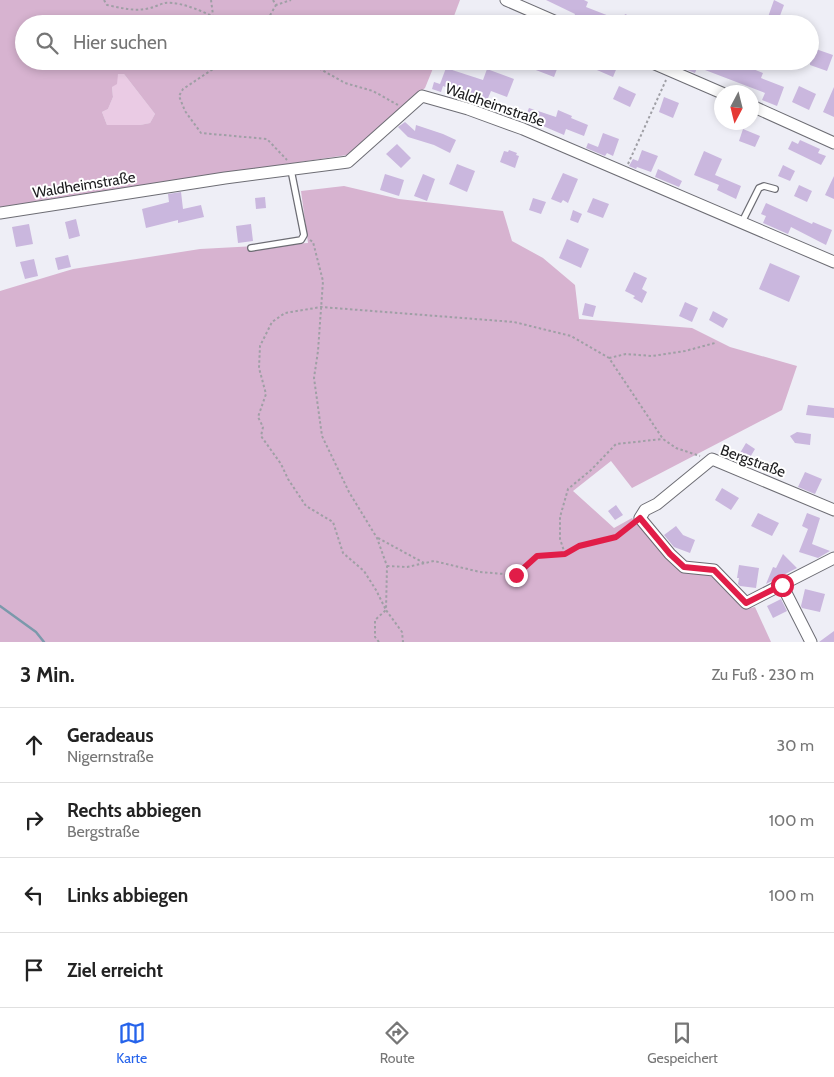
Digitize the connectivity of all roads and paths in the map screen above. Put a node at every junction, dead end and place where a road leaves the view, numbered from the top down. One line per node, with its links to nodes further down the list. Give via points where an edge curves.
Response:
1 (104, 0): 7 (path, via 107,5 136,11 164,3 178,3)
2 (211, 0): 8 (path)
3 (272, 0): 6 (path)
4 (291, 0): 6 (path)
5 (506, 0): 10 (street)
6 (276, 5): 9 (path)
7 (210, 15)
8 (213, 15)
9 (270, 15)
10 (540, 15)
11 (212, 70): 18 (path, via 178,96 201,133 267,139 286,157)
12 (322, 70): 15 (path, via 394,104)
13 (670, 71): 14 (street); 19 (path)
14 (714, 90)
15 (410, 107): 18 (street, Waldheimstraße, via 348,162); 19 (street, Waldheimstraße, via 422,96 468,109)
16 (759, 109): 17 (street)
17 (834, 142)
18 (290, 170): 21 (street, Waldheimstraße); 23 (lane)
19 (625, 172): 22 (street, Waldheimstraße)
20 (775, 189): 22 (lane, via 759,188)
21 (0, 213)
22 (742, 222): 25 (street, Waldheimstraße)
23 (304, 235): 24 (lane, via 300,240); 26 (path, via 313,242 323,281)
24 (251, 248)
25 (834, 262)
26 (321, 307): 28 (path, via 514,322 572,336); 33 (path, via 314,378 322,436 349,492); 39 (path, via 286,314 272,322 260,346 258,368 266,394 258,417 261,436 306,506 333,522 343,553 364,571)
27 (716, 344): 28 (path, via 652,356 626,354)
28 (608, 358): 29 (path)
29 (663, 439): 30 (path, via 676,448); 34 (path, via 616,444 568,489 560,517 560,539)
30 (712, 459): 31 (street, Bergstraße); 32 (street, Bergstraße, via 645,510)
31 (834, 510)
32 (640, 518): 34 (path, via 616,537 579,546); 38 (street, via 684,567 714,570 746,603)
33 (377, 538): 36 (path); 37 (path)
34 (565, 554): 36 (path, via 537,556 516,575 480,572 434,561)
35 (834, 558): 38 (street)
36 (424, 563): 37 (path, via 407,567)
37 (387, 566): 39 (path)
38 (782, 585): 42 (street)
39 (386, 610): 40 (path, via 375,620 375,637); 41 (path, via 402,632)
40 (379, 642)
41 (403, 642)
42 (812, 642)

